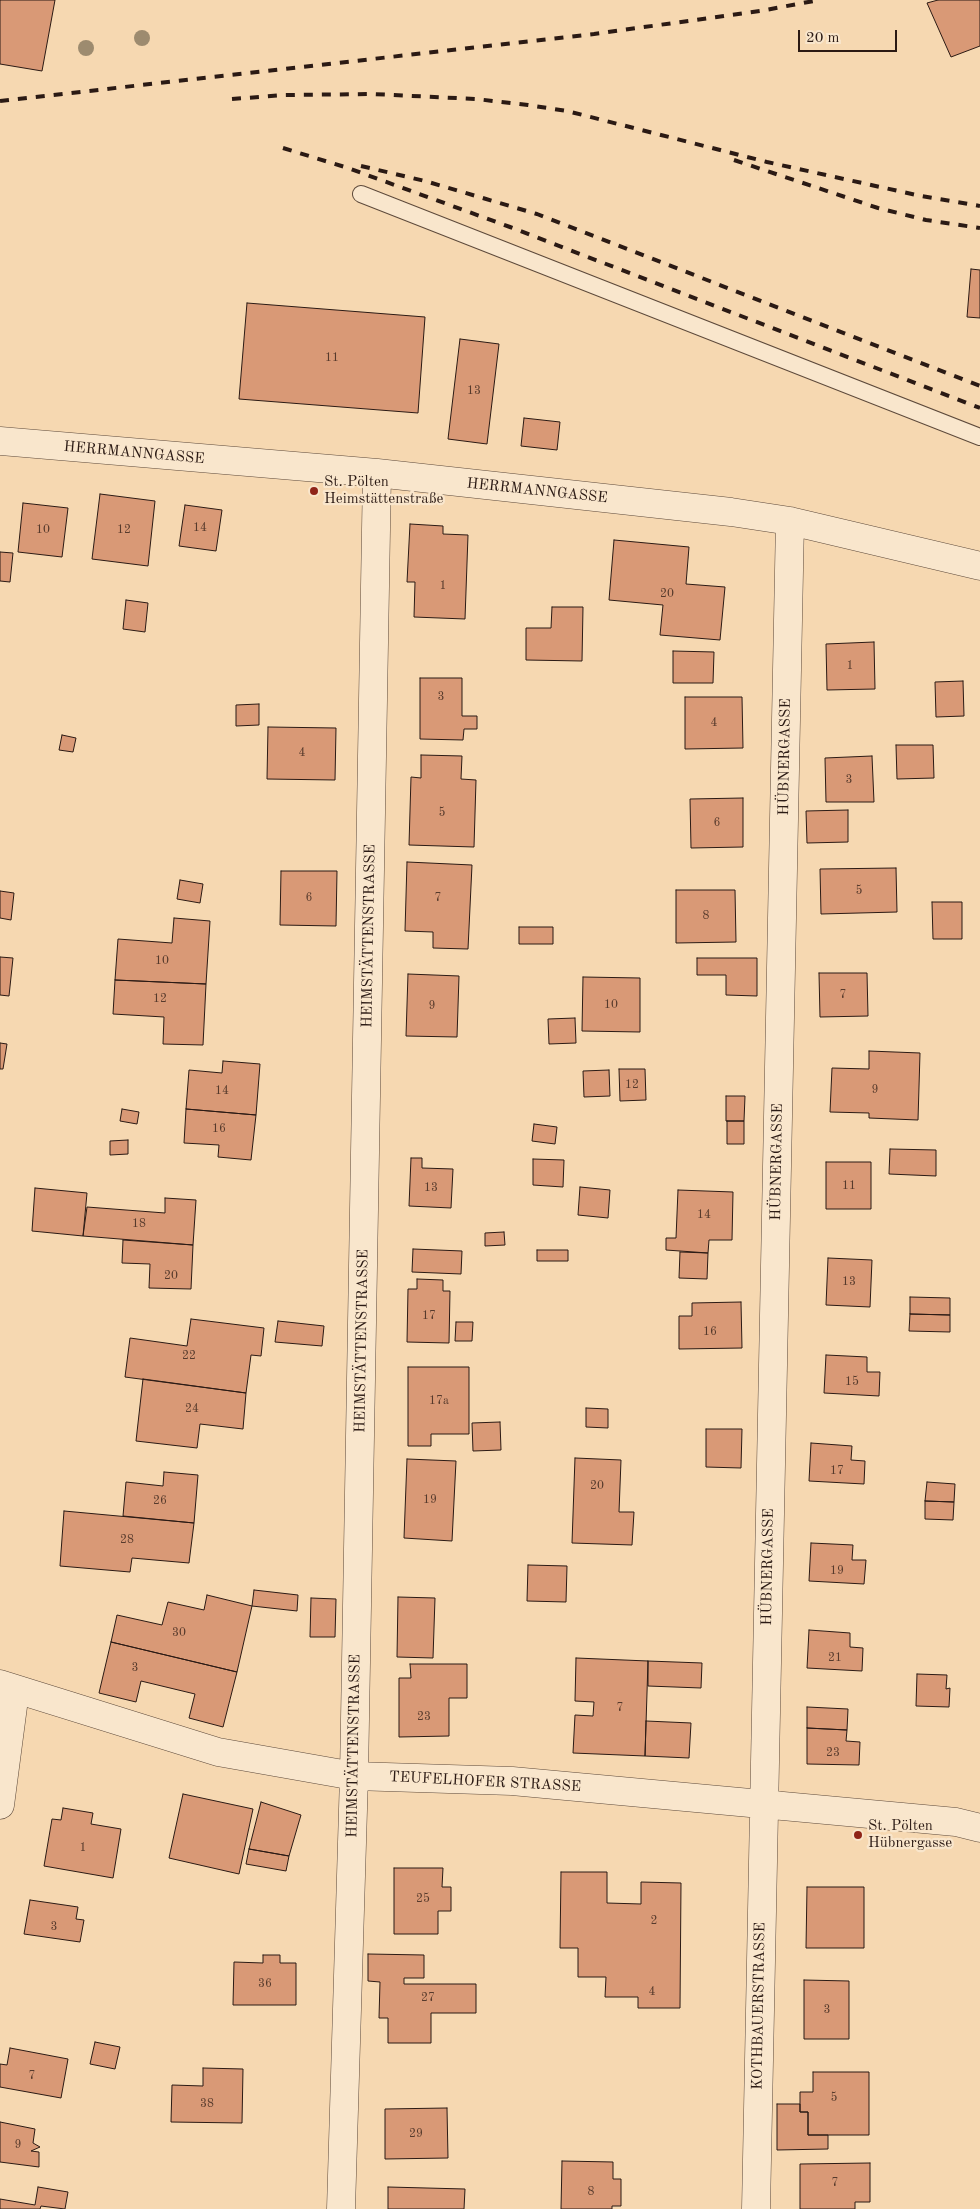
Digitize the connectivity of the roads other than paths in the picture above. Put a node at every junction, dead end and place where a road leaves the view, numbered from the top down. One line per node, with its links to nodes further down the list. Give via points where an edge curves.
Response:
1 (361, 194): 2 (lane)
2 (980, 437)
3 (0, 441): 4 (street, HERRMANNGASSE)
4 (377, 474): 5 (street, HERRMANNGASSE); 8 (street, HEIMSTÄTTENSTRASSE)
5 (790, 521): 6 (street, HERRMANNGASSE); 9 (street, HÜBNERGASSE)
6 (980, 566)
7 (8, 1688): 8 (street, TEUFELHOFER STRASSE, via 218,1752); 10 (street)
8 (354, 1776): 9 (street, TEUFELHOFER STRASSE, via 512,1781); 12 (street, HEIMSTÄTTENSTRASSE)
9 (763, 1803): 11 (street, TEUFELHOFER STRASSE, via 956,1822); 13 (street, KOTHBAUERSTRASSE)
10 (0, 1806)
11 (980, 1828)
12 (341, 2209)
13 (756, 2209)

